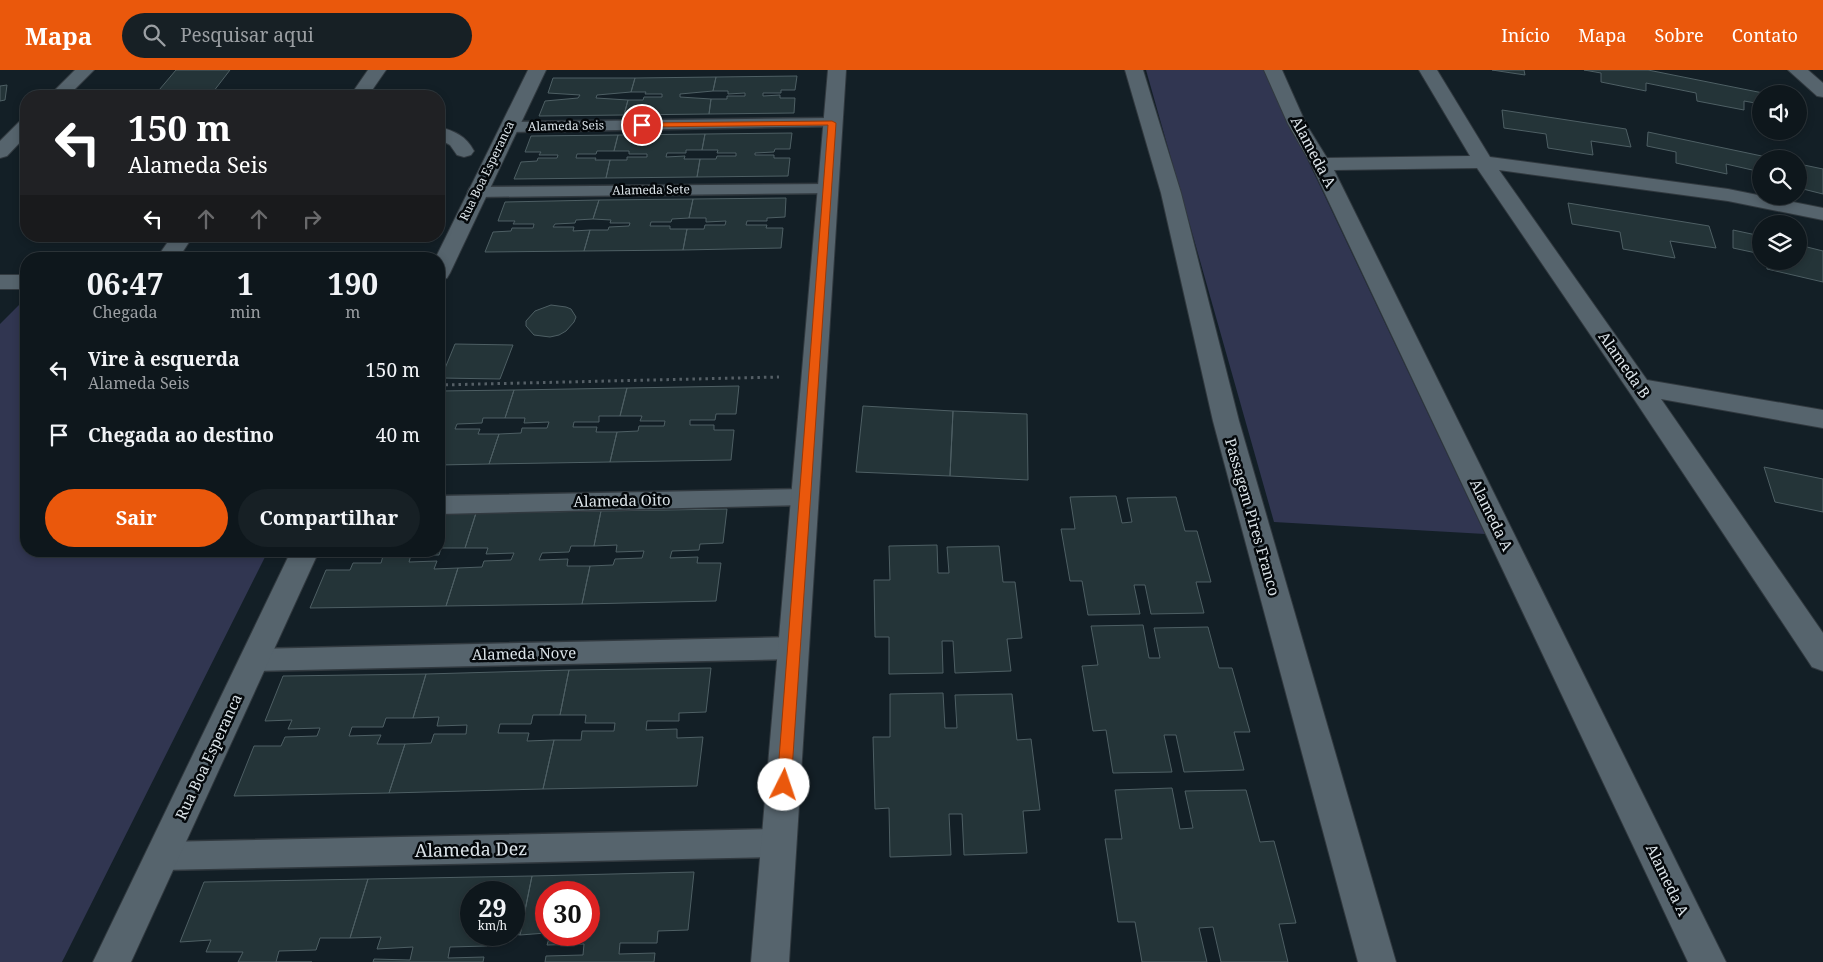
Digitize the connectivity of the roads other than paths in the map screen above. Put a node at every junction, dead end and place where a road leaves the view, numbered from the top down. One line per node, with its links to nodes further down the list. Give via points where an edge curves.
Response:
1 (85, 70): 9 (street)
2 (377, 70): 10 (street)
3 (537, 70): 13 (street, Rua Boa Esperanca)
4 (837, 70): 12 (street)
5 (1134, 70): 38 (street, Passagem Pires Franco, via 1171,193 1226,420)
6 (1272, 70): 19 (street, Alameda A)
7 (1428, 70): 18 (street, Alameda B)
8 (1797, 70): 11 (street)
9 (64, 90)
10 (363, 90)
11 (1823, 92)
12 (832, 123): 13 (lane, Alameda Seis); 20 (street)
13 (509, 127): 21 (street, Rua Boa Esperanca)
14 (20, 135): 17 (street)
15 (445, 135): 16 (street, via 461,143)
16 (464, 151)
17 (0, 152)
18 (1483, 162): 19 (street); 22 (street, via 1728,195); 26 (street, Alameda B)
19 (1320, 164): 39 (street, Alameda A)
20 (826, 188): 21 (lane, Alameda Sete); 28 (street)
21 (476, 192): 23 (street, Rua Boa Esperanca)
22 (1823, 214)
23 (445, 260)
24 (0, 282): 25 (street)
25 (20, 282)
26 (1639, 387): 27 (street); 32 (street, Alameda B)
27 (1823, 419)
28 (806, 497): 29 (lane, Alameda Oito); 31 (street)
29 (445, 505)
30 (302, 557): 33 (street, Rua Boa Esperanca)
31 (794, 648): 33 (lane, Alameda Nove); 34 (street)
32 (1823, 658)
33 (254, 660): 35 (street, Rua Boa Esperanca)
34 (780, 843): 35 (lane, Alameda Dez); 37 (street)
35 (162, 856): 36 (street, Rua Boa Esperanca)
36 (112, 962)
37 (770, 962)
38 (1377, 962)
39 (1707, 962)

